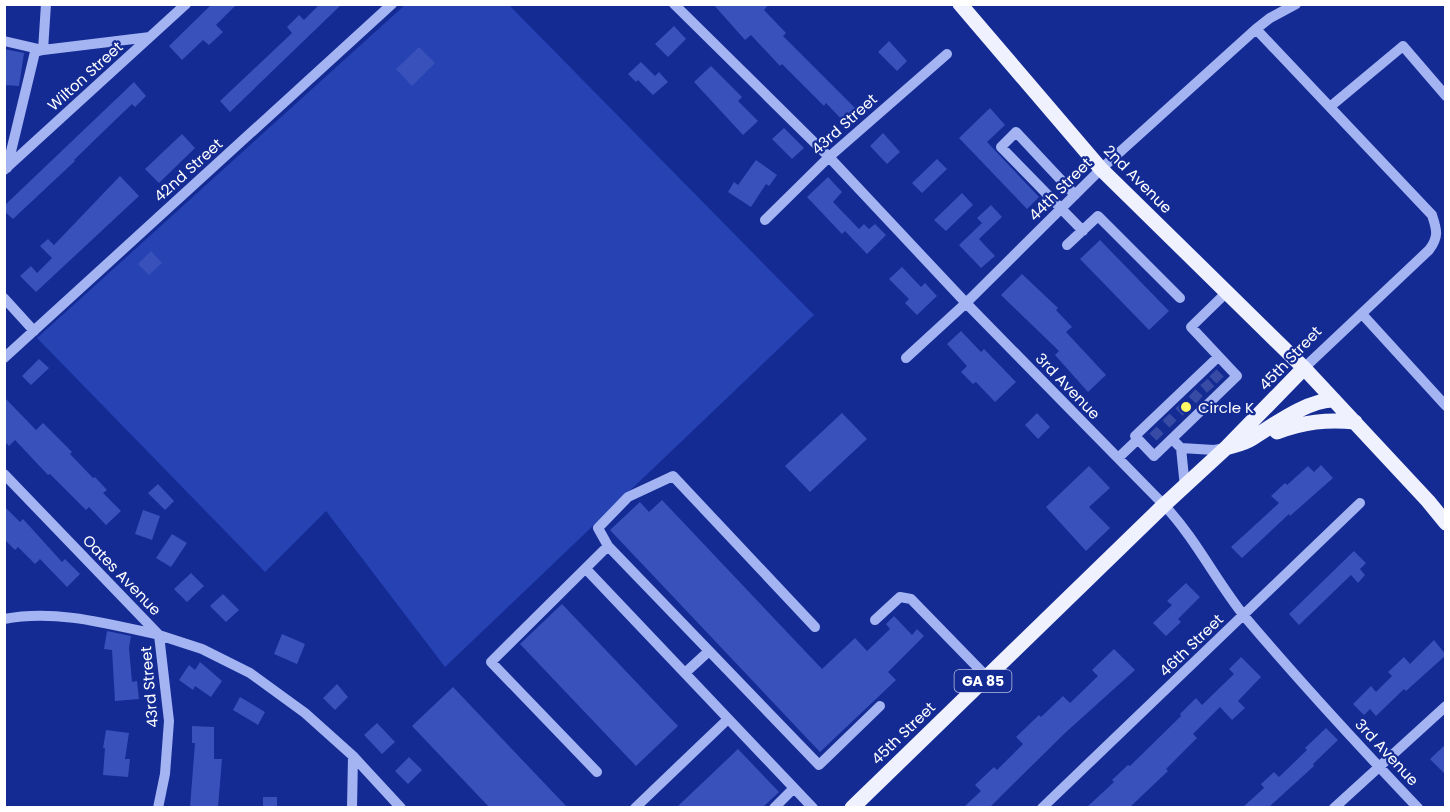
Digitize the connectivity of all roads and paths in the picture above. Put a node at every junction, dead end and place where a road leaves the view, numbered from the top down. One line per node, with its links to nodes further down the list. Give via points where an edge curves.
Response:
1 (46, 4): 10 (street)
2 (186, 4): 8 (street, Wilton Street)
3 (392, 4): 27 (street, 42nd Street)
4 (674, 4): 14 (street, 3rd Avenue)
5 (960, 4): 16 (main road, 2nd Avenue)
6 (1296, 4): 7 (street, 44th Street)
7 (1256, 28): 13 (street, 45th Street); 16 (street, 44th Street)
8 (150, 37): 10 (street); 15 (street, Wilton Street)
9 (4, 41): 10 (street)
10 (43, 50): 15 (street, via 35,52)
11 (947, 54): 14 (street, 43rd Street)
12 (1446, 96): 13 (street, via 1403,46)
13 (1331, 106): 26 (street, 45th Street, via 1432,215 1437,229 1437,239 1429,250)
14 (829, 157): 19 (street, 43rd Street); 25 (street, 3rd Avenue)
15 (6, 169)
16 (1101, 169): 17 (street, 44th Street); 22 (main road, 2nd Avenue)
17 (1076, 195): 18 (street, 44th Street); 18 (street, via 1016,132 1000,147)
18 (1061, 209): 20 (street); 25 (street, 44th Street)
19 (765, 220)
20 (1083, 231): 21 (street); 24 (street, via 1098,216)
21 (1067, 245)
22 (1227, 292): 28 (street, via 1191,327); 31 (main road, 2nd Avenue)
23 (4, 298): 27 (street)
24 (1180, 298)
25 (966, 303): 30 (street, 44th Street); 40 (street, 3rd Avenue)
26 (1362, 314): 31 (street, 45th Street); 34 (street)
27 (34, 331): 29 (street, 42nd Street)
28 (1218, 357): 32 (street, via 1210,370); 32 (street, via 1237,376 1224,385)
29 (4, 358)
30 (906, 358)
31 (1304, 368): 33 (main road, 2nd Avenue); 39 (main road, 45th Street / GA 85)
32 (1208, 386): 36 (street, via 1204,404); 37 (street, via 1189,390 1135,436)
33 (1334, 400): 35 (main road, 2nd Avenue); 38 (main road, via 1317,403)
34 (1446, 406)
35 (1355, 422): 38 (main road, via 1313,422 1258,442); 45 (main road, 2nd Avenue)
36 (1173, 438): 37 (street, via 1154,456); 39 (street, via 1214,450); 42 (street)
37 (1138, 439): 40 (street)
38 (1250, 440): 39 (main road)
39 (1227, 447): 42 (main road, 45th Street / GA 85)
40 (1118, 459): 44 (street, 3rd Avenue)
41 (4, 474): 52 (street, Oates Avenue)
42 (1185, 487): 44 (main road, 45th Street / GA 85)
43 (1360, 503): 48 (street, 46th Street)
44 (1164, 505): 48 (street, 3rd Avenue); 55 (main road, 45th Street / GA 85)
45 (1446, 523)
46 (608, 546): 47 (street); 51 (street, via 598,528 628,497 673,476); 53 (street)
47 (586, 569): 54 (street); 61 (street, via 491,662)
48 (1244, 615): 60 (street, 3rd Avenue); 70 (street, 46th Street)
49 (4, 619): 52 (street, via 57,616)
50 (875, 620): 55 (street, via 900,597 911,599)
51 (815, 627)
52 (159, 634): 59 (street, Oates Avenue, via 202,649 250,673 305,713); 63 (street, 43rd Street, via 169,721)
53 (709, 651): 54 (street); 56 (street, via 819,765)
54 (685, 673): 58 (street)
55 (987, 677): 69 (main road, 45th Street / GA 85)
56 (880, 706)
57 (1446, 706): 60 (street)
58 (728, 719): 62 (street); 66 (street)
59 (353, 756): 64 (street); 65 (street, Oates Avenue)
60 (1378, 766): 71 (street); 72 (street, 3rd Avenue)
61 (597, 772)
62 (794, 788): 67 (street); 68 (street)
63 (158, 807)
64 (352, 807)
65 (401, 807)
66 (635, 807)
67 (774, 807)
68 (813, 807)
69 (852, 807)
70 (1042, 807)
71 (1334, 807)
72 (1418, 807)

